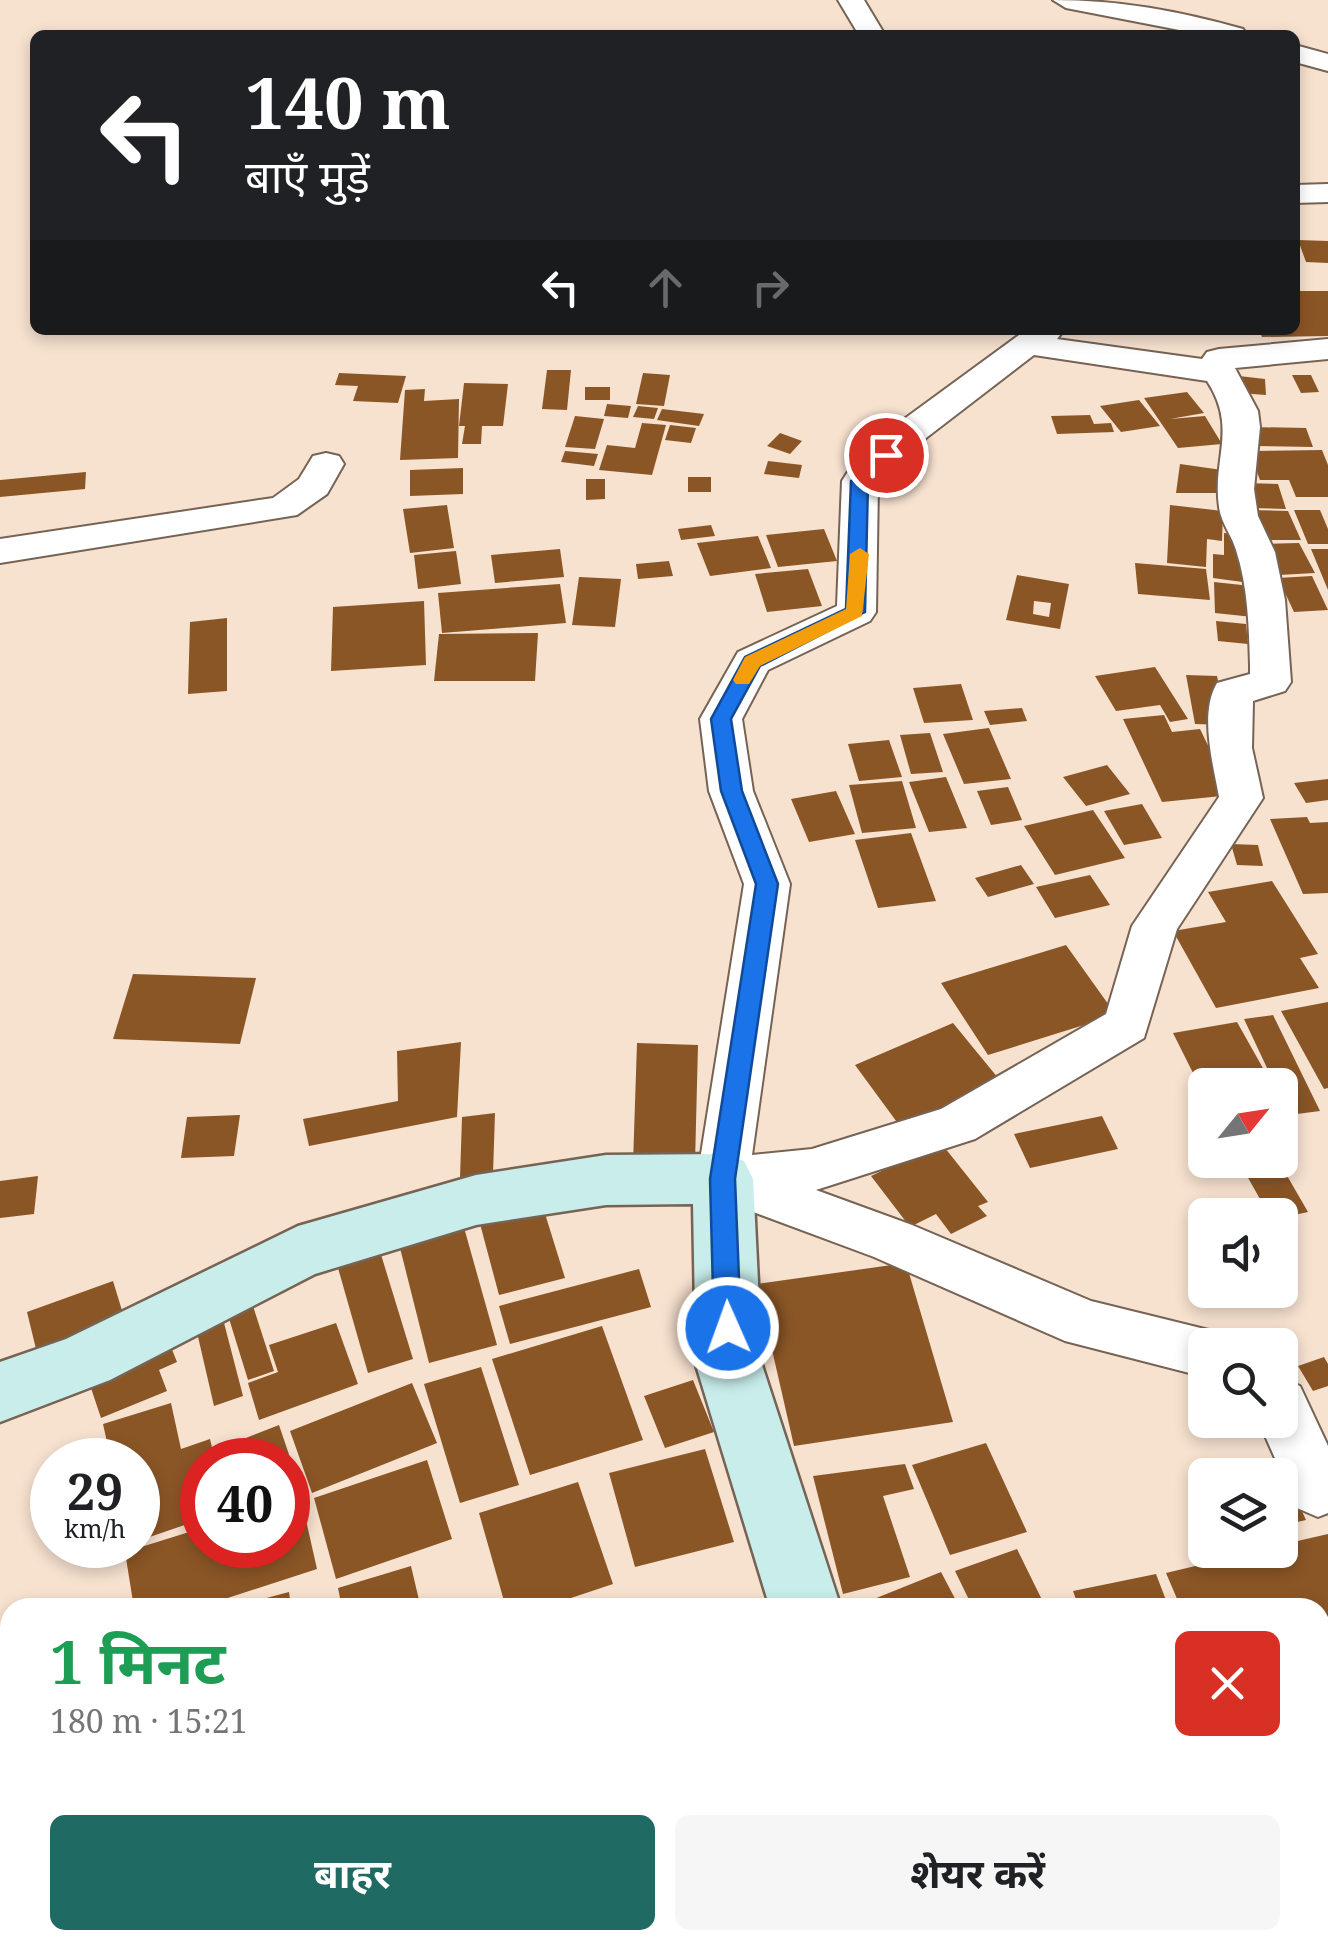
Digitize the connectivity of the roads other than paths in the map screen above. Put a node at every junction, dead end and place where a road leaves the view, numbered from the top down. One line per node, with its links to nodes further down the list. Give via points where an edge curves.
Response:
1 (851, 0): 3 (street)
2 (1066, 0): 4 (street)
3 (869, 30)
4 (1216, 30)
5 (1300, 55): 6 (street)
6 (1328, 63)
7 (1328, 192): 8 (street)
8 (1300, 194)
9 (1040, 337): 11 (street); 14 (street, via 912,430 860,481 856,612 752,662 721,719 731,791 767,884)
10 (1328, 349): 11 (street, via 1219,359)
11 (1218, 372): 14 (street, via 1244,418 1237,499 1264,580 1270,682 1232,693 1231,748 1241,798 1156,926 1127,1025 957,1124 812,1170)
12 (326, 464): 13 (street, via 314,486 284,507)
13 (0, 551)
14 (723, 1179): 15 (street, via 893,1240 1085,1324); 16 (street, via 606,1180 476,1200 298,1252 87,1360); 19 (street, via 729,1365)
15 (1188, 1348)
16 (0, 1392)
17 (1295, 1438): 18 (street)
18 (1318, 1489)
19 (803, 1598)

